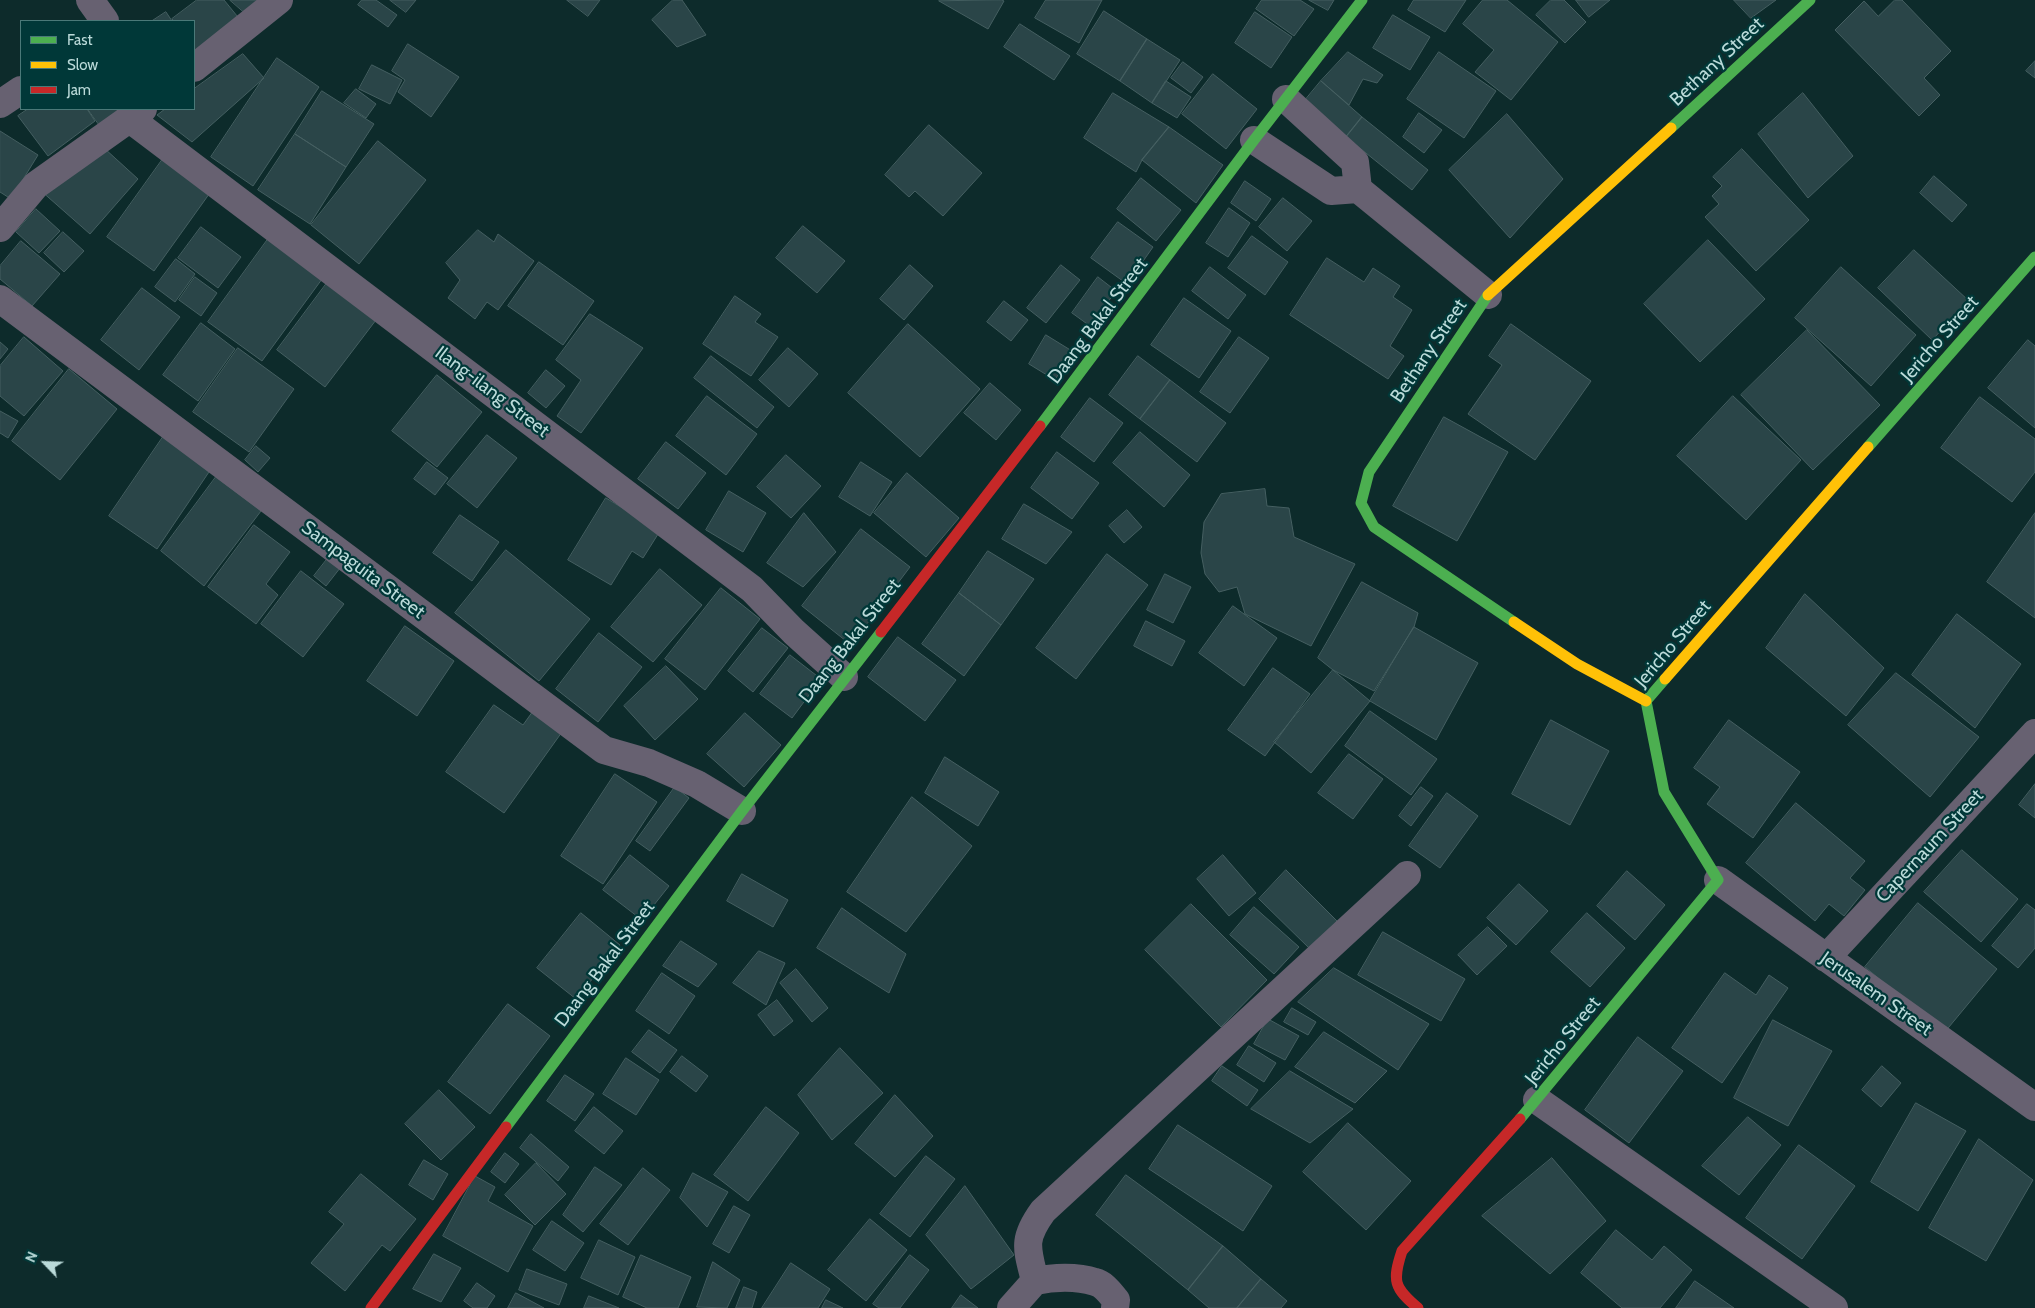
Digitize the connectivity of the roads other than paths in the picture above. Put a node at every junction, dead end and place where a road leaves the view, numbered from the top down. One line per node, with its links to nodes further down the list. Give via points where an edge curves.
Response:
1 (90, 0): 5 (street)
2 (279, 0): 6 (street)
3 (1362, 0): 8 (street, Daang Bakal Street)
4 (1810, 0): 15 (street, Bethany Street)
5 (104, 20)
6 (195, 67)
7 (20, 91): 9 (street)
8 (1286, 99): 11 (street, Daang Bakal Street); 12 (street, via 1355,162)
9 (0, 104)
10 (137, 114): 13 (street, via 36,185); 17 (street, Ilang-ilang Street, via 752,589)
11 (1254, 140): 12 (street, via 1331,191); 17 (street, Daang Bakal Street, via 1070,388)
12 (1358, 189): 15 (street)
13 (0, 228)
14 (2035, 258): 18 (street, Jericho Street)
15 (1488, 295): 18 (street, Bethany Street, via 1369,472 1361,503 1374,527 1577,664)
16 (0, 299): 20 (street, Sampaguita Street, via 604,750 657,766 697,784)
17 (844, 677): 20 (street, Daang Bakal Street)
18 (1646, 701): 22 (street, Jericho Street, via 1664,792)
19 (2035, 733): 23 (street, Capernaum Street)
20 (742, 811): 27 (street, Daang Bakal Street)
21 (1407, 875): 26 (street, via 1042,1211 1030,1230 1027,1249)
22 (1718, 880): 23 (street, Jerusalem Street); 24 (street, Jericho Street)
23 (1826, 958): 25 (street, Jerusalem Street)
24 (1538, 1100): 30 (street, Jericho Street, via 1402,1250 1394,1274 1400,1294); 31 (street)
25 (2035, 1107)
26 (1034, 1281): 28 (street); 29 (street, via 1053,1277 1096,1282 1107,1288 1116,1300)
27 (371, 1308)
28 (1011, 1308)
29 (1115, 1308)
30 (1418, 1308)
31 (1834, 1308)

